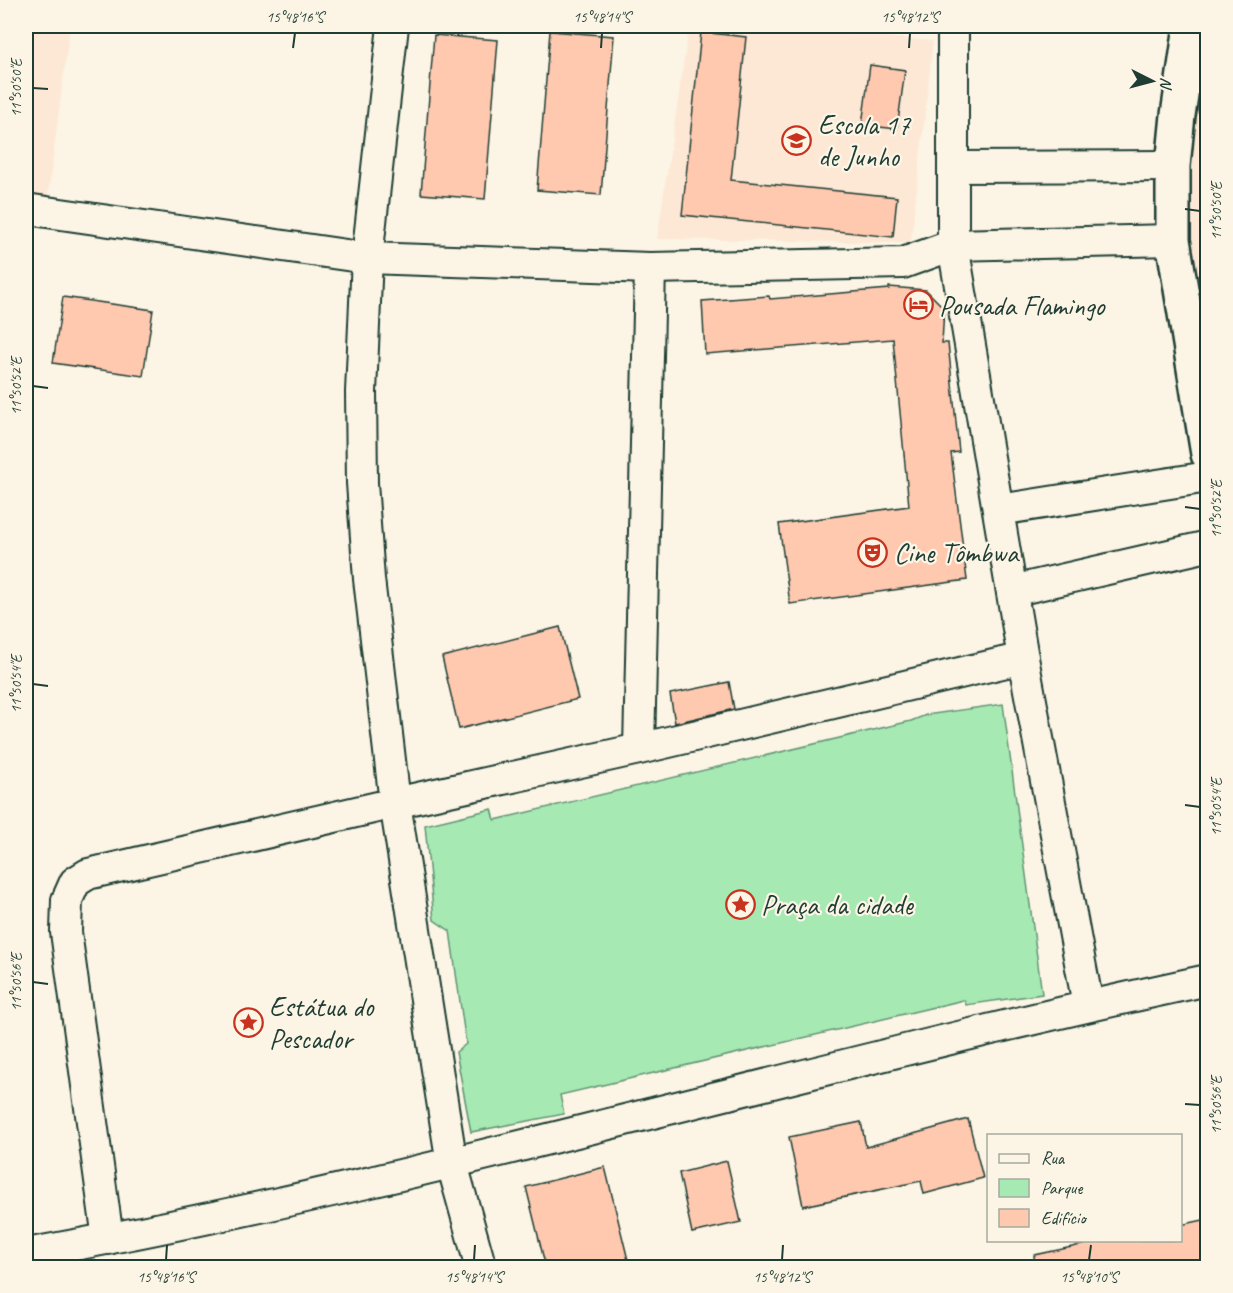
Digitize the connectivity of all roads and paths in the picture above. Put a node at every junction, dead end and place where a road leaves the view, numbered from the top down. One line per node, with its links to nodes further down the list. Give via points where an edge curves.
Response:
1 (393, 26): 9 (street)
2 (953, 26): 5 (street)
3 (1191, 26): 4 (street)
4 (1173, 166): 5 (street); 7 (street)
5 (953, 167): 8 (street)
6 (26, 209): 9 (street)
7 (1173, 240): 8 (street); 11 (street)
8 (953, 245): 10 (street, via 903,263); 13 (street)
9 (366, 258): 10 (street); 18 (street, via 362,483)
10 (650, 268): 17 (street)
11 (1208, 454)
12 (1208, 477): 13 (street)
13 (999, 510): 15 (street)
14 (1208, 546): 15 (street)
15 (1012, 591): 16 (street)
16 (1023, 658): 17 (street); 20 (street)
17 (639, 749): 18 (street)
18 (395, 803): 21 (street); 22 (street, via 88,874 75,882 67,900 66,932)
19 (1208, 980): 20 (street)
20 (1088, 1005): 21 (street)
21 (452, 1164): 22 (street); 24 (street)
22 (108, 1239): 23 (street)
23 (26, 1254)
24 (481, 1268)

